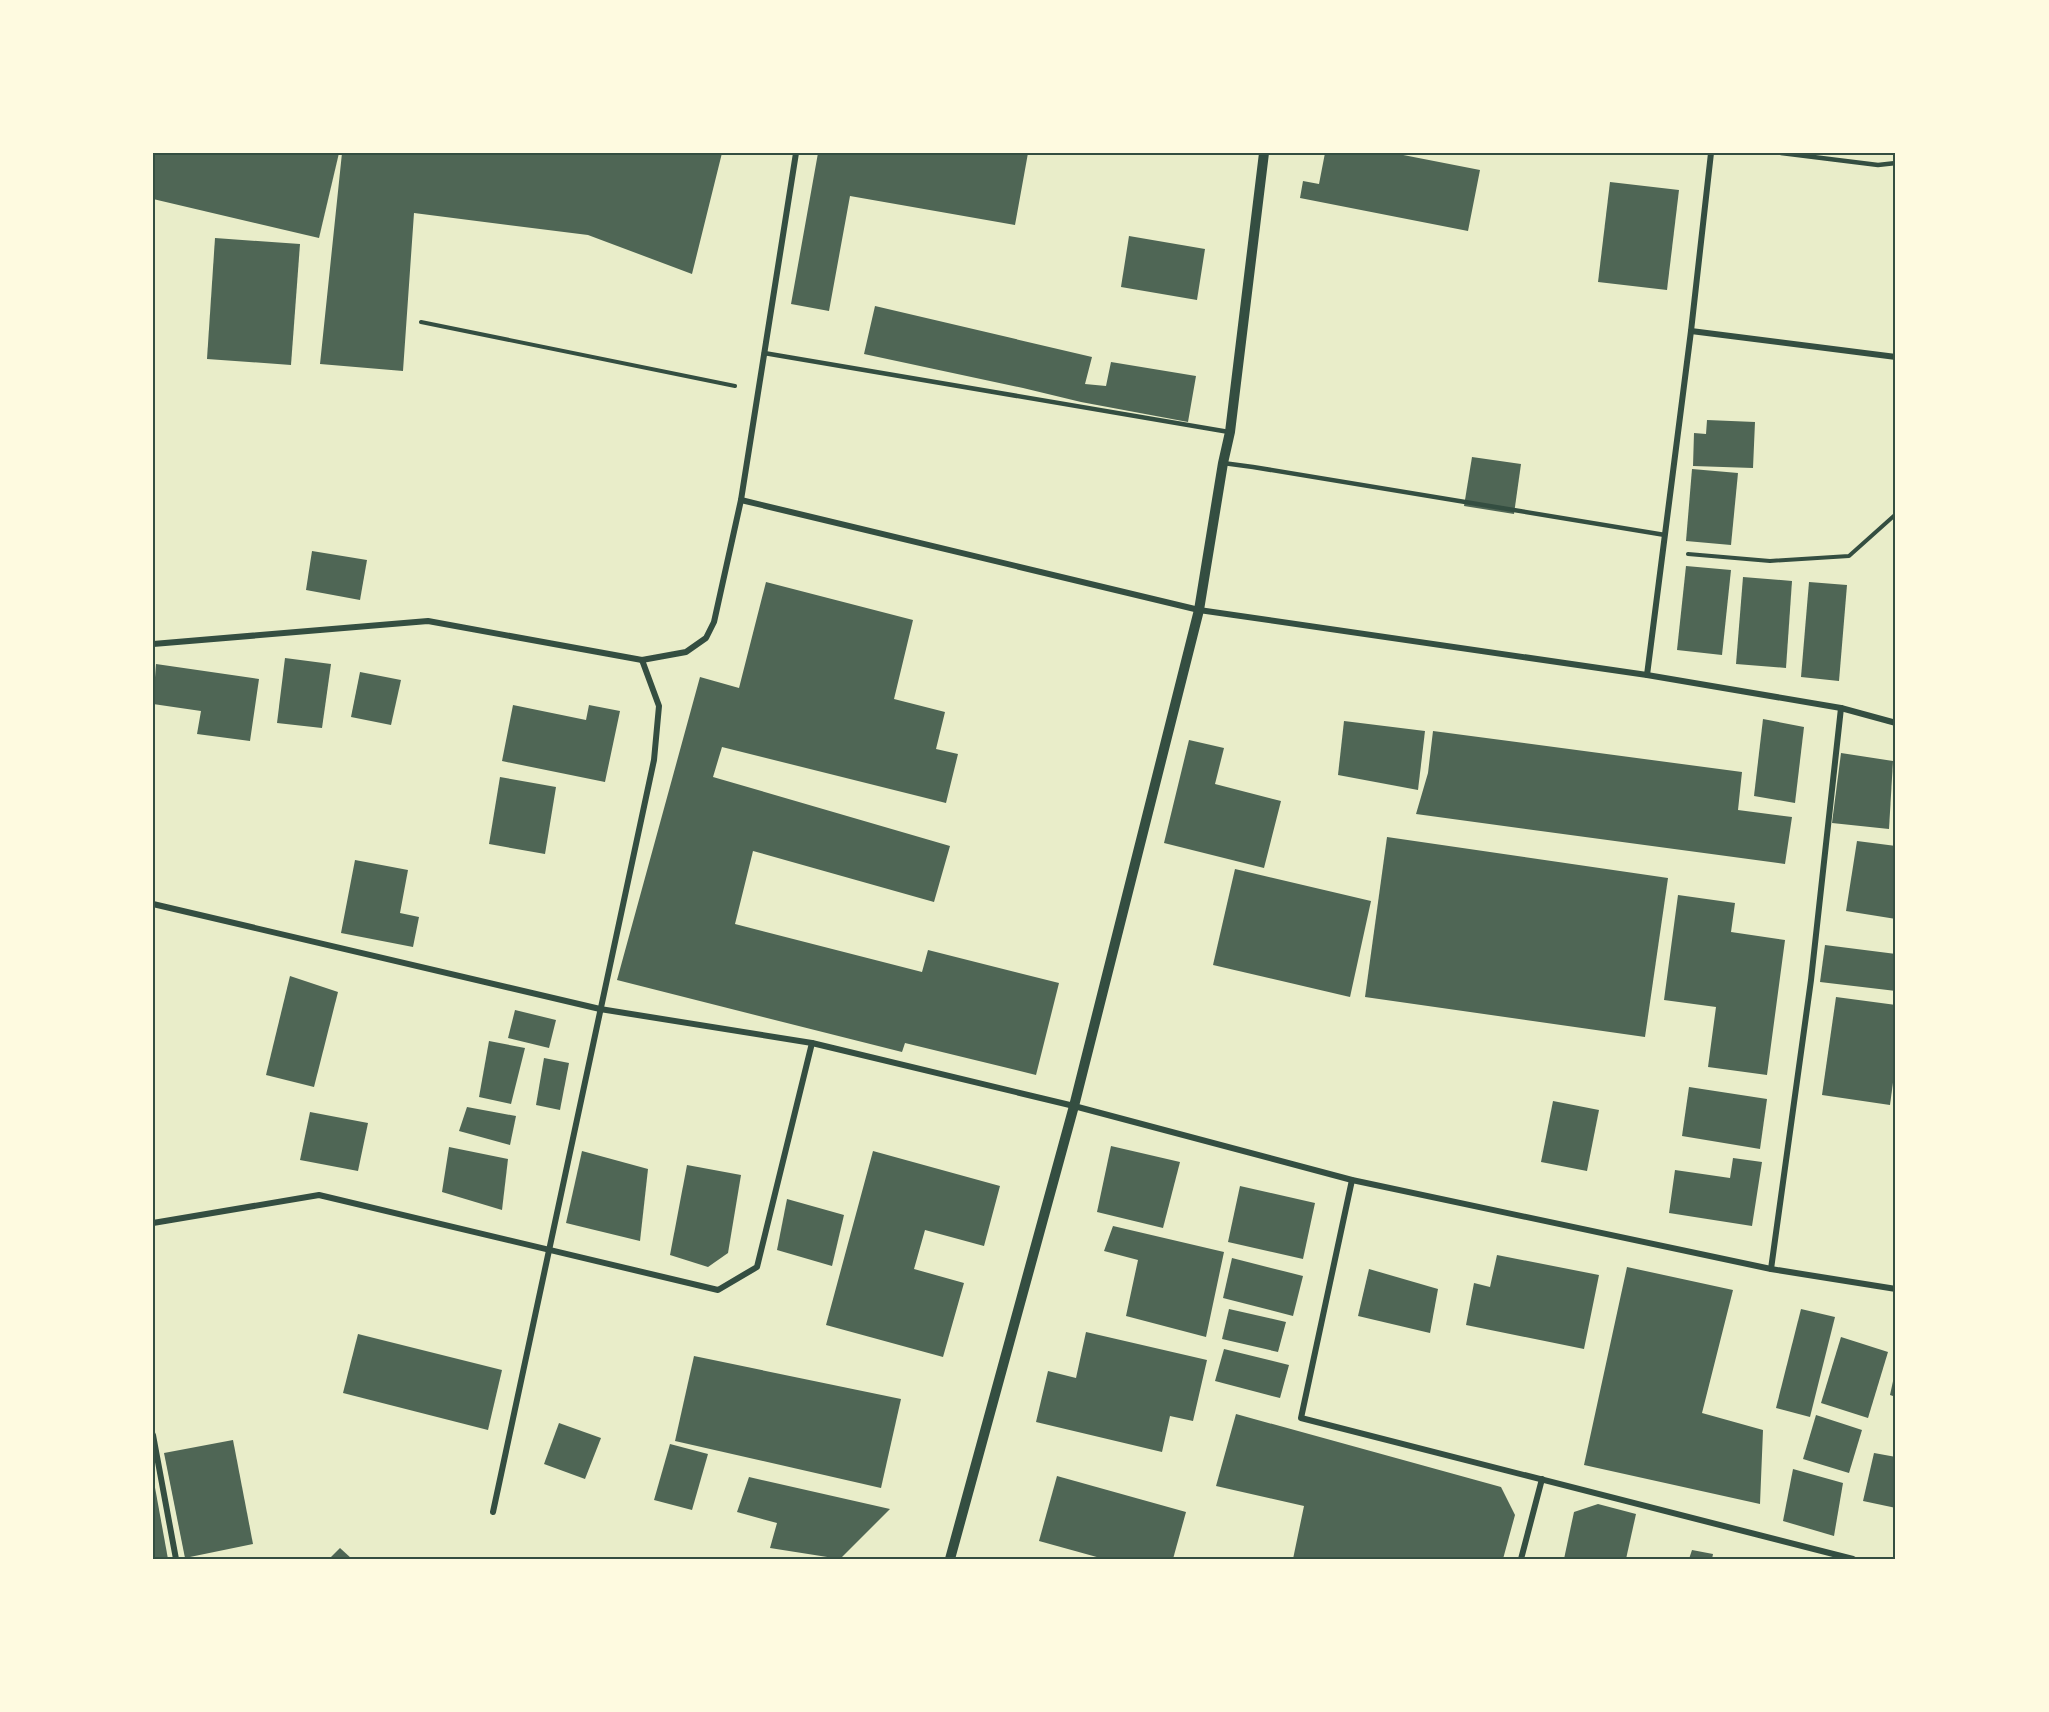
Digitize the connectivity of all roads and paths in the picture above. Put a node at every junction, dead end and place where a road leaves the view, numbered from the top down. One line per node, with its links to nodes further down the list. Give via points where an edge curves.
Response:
1 (796, 153): 8 (street)
2 (1264, 153): 11 (street)
3 (1711, 153): 7 (street)
4 (1781, 153): 5 (lane, via 1878,165)
5 (1896, 163)
6 (421, 322): 10 (path)
7 (1691, 331): 9 (street); 15 (street)
8 (764, 352): 10 (street); 11 (lane)
9 (1896, 357)
10 (759, 391): 13 (street)
11 (1230, 432): 12 (street)
12 (1223, 463): 15 (lane); 17 (street)
13 (741, 500): 17 (street); 19 (street, via 714,622 706,638 686,652)
14 (1896, 514): 16 (path, via 1849,556 1770,561)
15 (1665, 535): 16 (street)
16 (1662, 552): 20 (street)
17 (1199, 610): 20 (street); 26 (street)
18 (153, 644): 19 (street, via 428,621)
19 (642, 660): 24 (street, via 659,706 654,760)
20 (1647, 675): 21 (street)
21 (1841, 708): 22 (street); 30 (street, via 1811,980)
22 (1896, 723)
23 (153, 904): 24 (street)
24 (600, 1009): 25 (street); 29 (street)
25 (812, 1043): 26 (street); 29 (street, via 757,1267 718,1290)
26 (1074, 1106): 27 (street); 36 (street)
27 (1352, 1180): 30 (street); 33 (street, via 1301,1418)
28 (153, 1223): 29 (street, via 319,1195)
29 (549, 1251): 34 (street)
30 (1771, 1269): 31 (street)
31 (1896, 1288)
32 (153, 1435): 35 (street)
33 (1542, 1479): 37 (street); 38 (street)
34 (493, 1512)
35 (176, 1559)
36 (950, 1559)
37 (1521, 1559)
38 (1853, 1559)

